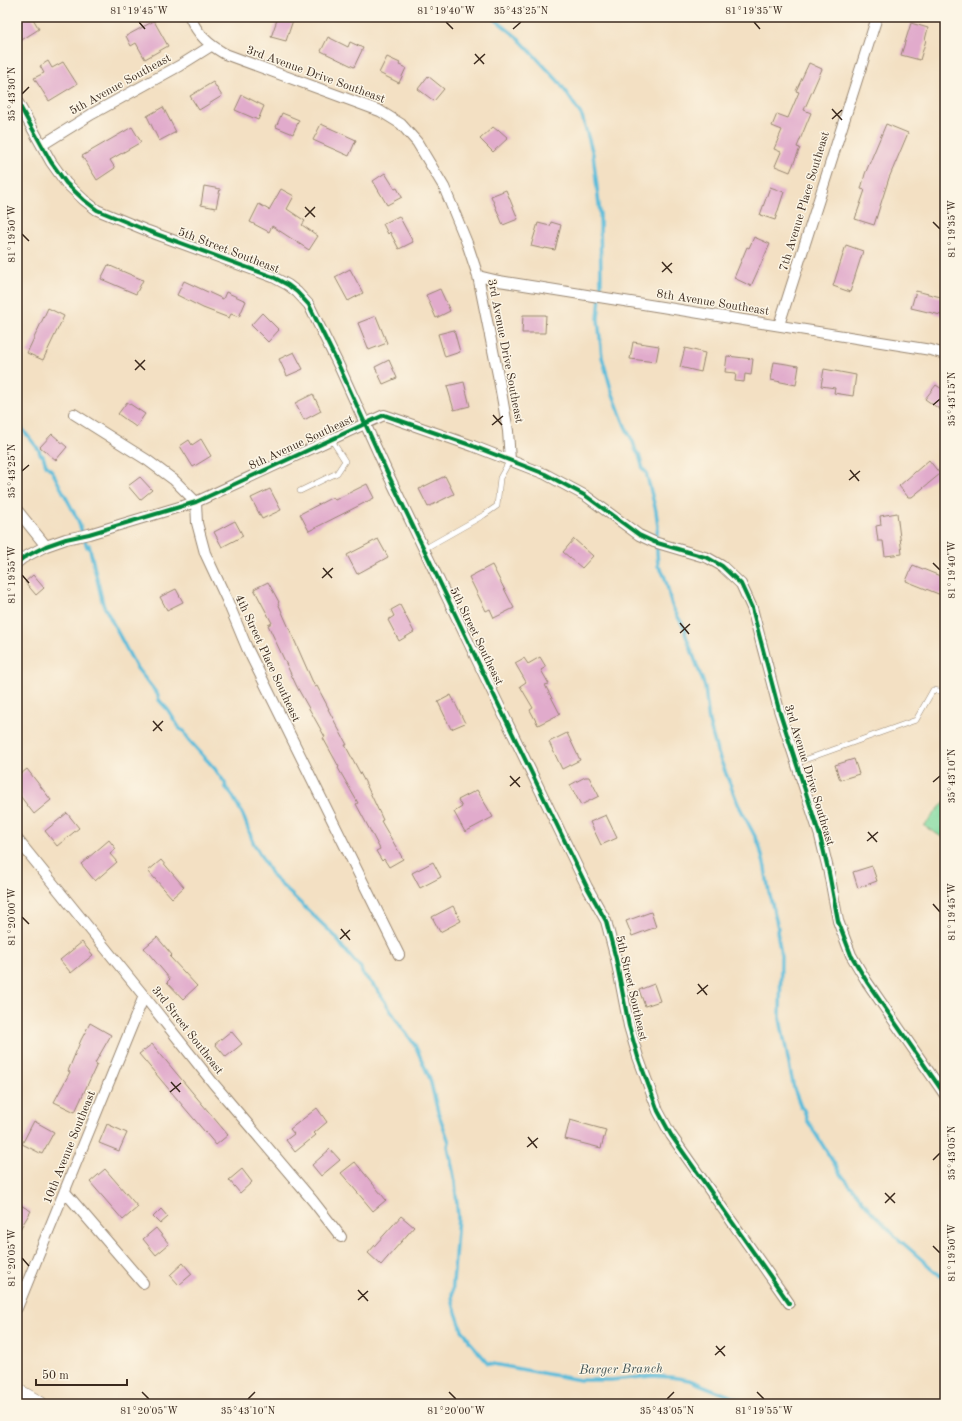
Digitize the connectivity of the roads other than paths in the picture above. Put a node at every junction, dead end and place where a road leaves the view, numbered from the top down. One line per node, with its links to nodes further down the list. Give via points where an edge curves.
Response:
1 (190, 17): 3 (street, 3rd Avenue Drive Southeast, via 201,36)
2 (877, 17): 7 (street, 7th Avenue Place Southeast)
3 (211, 46): 5 (street, 5th Avenue Southeast); 6 (street, 3rd Avenue Drive Southeast, via 225,54 380,111 401,124 417,142 444,187)
4 (17, 101): 5 (street, 5th Street Southeast)
5 (42, 145): 10 (street, 5th Street Southeast, via 66,183 97,210 273,277 297,292 309,305)
6 (478, 276): 7 (street, 8th Avenue Southeast, via 576,294); 12 (street, 3rd Avenue Drive Southeast, via 508,432)
7 (779, 325): 8 (street, 8th Avenue Southeast)
8 (945, 354)
9 (74, 414): 14 (street, via 147,460 174,480)
10 (366, 423): 11 (street, 8th Avenue Southeast); 12 (street, 8th Avenue Southeast, via 384,415); 17 (street, 5th Street Southeast)
11 (331, 439): 13 (lane, via 345,462 336,473); 14 (street, 8th Avenue Southeast)
12 (510, 460): 17 (lane, via 500,478 496,506 484,516); 18 (street, 8th Avenue Southeast, via 573,488 639,535)
13 (300, 491)
14 (196, 502): 16 (street, 8th Avenue Southeast); 23 (street, 4th Street Place Southeast, via 197,523 205,553 247,648)
15 (17, 510): 16 (street)
16 (46, 546): 19 (street, 8th Avenue Southeast)
17 (424, 549): 29 (street, 5th Street Southeast, via 606,922 631,1032 658,1111 671,1135)
18 (696, 554): 21 (street, 3rd Avenue Drive Southeast, via 722,566 741,584 752,608)
19 (17, 563)
20 (945, 692): 21 (lane, via 933,690 916,720)
21 (796, 763): 25 (street, 3rd Avenue Drive Southeast, via 820,836 838,921 851,955)
22 (17, 839): 24 (street, 3rd Street Southeast)
23 (399, 955)
24 (144, 996): 26 (street, 10th Avenue Southeast); 27 (street, 3rd Street Southeast, via 212,1083)
25 (945, 1095)
26 (65, 1192): 28 (street); 30 (street, 10th Avenue Southeast)
27 (341, 1237)
28 (143, 1283)
29 (789, 1303)
30 (17, 1308)
31 (17, 1391): 32 (main road)
32 (40, 1404)

